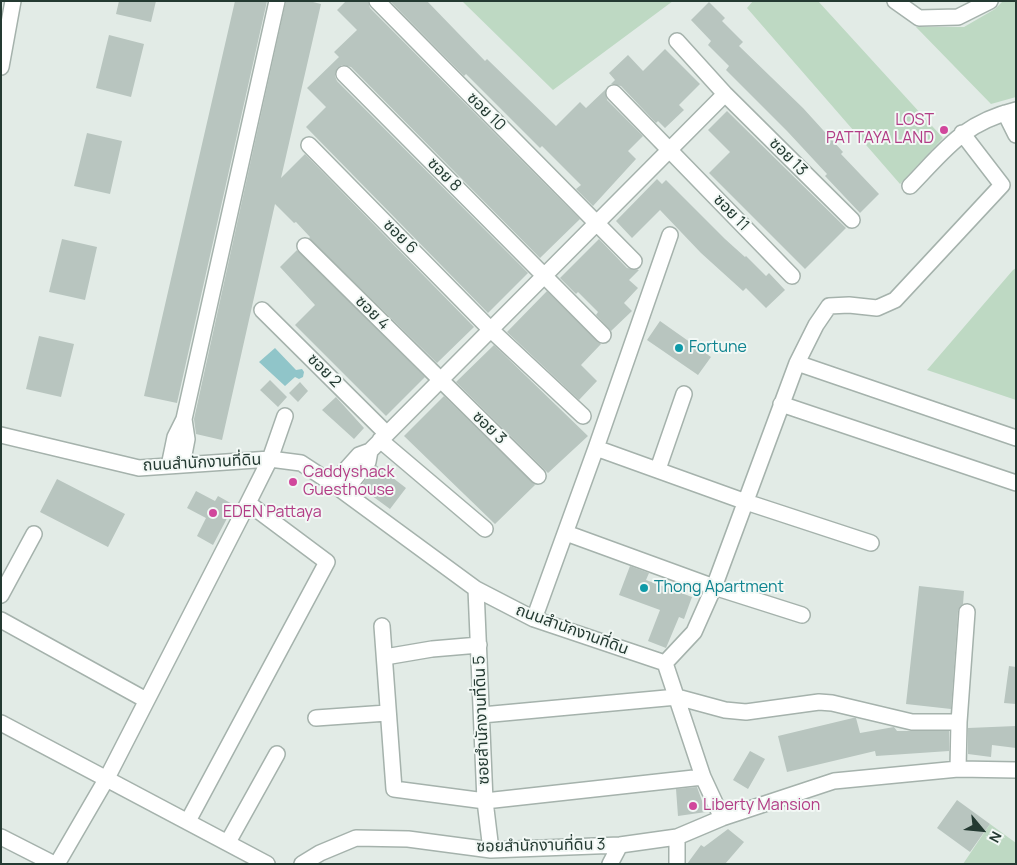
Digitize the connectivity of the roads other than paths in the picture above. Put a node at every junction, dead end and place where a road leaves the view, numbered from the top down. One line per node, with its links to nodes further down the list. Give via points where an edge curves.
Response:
1 (13, 1): 7 (street)
2 (277, 1): 38 (street, via 184,419 186,439)
3 (377, 1): 18 (street, ซอย 10)
4 (895, 1): 5 (street, via 919,18 958,17)
5 (990, 1)
6 (677, 41): 10 (street, ซอย 13)
7 (1, 67)
8 (344, 74): 22 (street, ซอย 8)
9 (614, 93): 15 (street, ซอย 11)
10 (725, 94): 15 (street); 17 (street, ซอย 13)
11 (1010, 112): 12 (street, via 990,117); 13 (street)
12 (962, 132): 16 (street); 27 (street, via 1002,185 895,300 877,308 829,306)
13 (1016, 135)
14 (309, 145): 25 (street, ซอย 6)
15 (669, 150): 18 (street); 23 (street, ซอย 11)
16 (910, 186)
17 (852, 220)
18 (596, 223): 21 (street, ซอย 10); 22 (street)
19 (670, 235): 36 (street)
20 (305, 246): 28 (street, ซอย 4)
21 (634, 261)
22 (543, 276): 25 (street); 26 (street, ซอย 8)
23 (792, 276)
24 (262, 310): 35 (street, ซอย 2)
25 (490, 329): 28 (street); 32 (street, ซอย 6)
26 (603, 335)
27 (797, 362): 30 (street); 34 (street)
28 (439, 380): 35 (street); 40 (street, ซอย 3)
29 (684, 394): 39 (street)
30 (781, 404): 41 (street); 43 (street)
31 (285, 416): 37 (street)
32 (583, 416)
33 (1, 435): 38 (street, ถนนสำนักงานที่ดิน, via 139,468)
34 (1016, 438)
35 (379, 441): 42 (street, via 368,462); 45 (street, ซอย 2)
36 (596, 448): 39 (street); 47 (street)
37 (270, 459): 38 (street, ถนนสำนักงานที่ดิน); 42 (street, ถนนสำนักงานที่ดิน, via 302,463); 44 (street)
38 (175, 466)
39 (658, 469): 43 (street)
40 (538, 476)
41 (1016, 483)
42 (338, 488): 50 (street, ถนนสำนักงานที่ดิน)
43 (746, 502): 48 (street); 49 (street)
44 (248, 503): 61 (street); 74 (street, via 327,562)
45 (485, 529)
46 (34, 534): 51 (street)
47 (566, 534): 49 (street); 54 (street)
48 (871, 543)
49 (714, 587): 53 (street); 59 (street, via 694,632)
50 (476, 590): 54 (street, ถนนสำนักงานที่ดิน); 57 (street, ซอยสำนักงานที่ดิน 5)
51 (1, 596)
52 (967, 612): 65 (street)
53 (802, 616)
54 (534, 619): 59 (street, ถนนสำนักงานที่ดิน)
55 (1, 620): 61 (street)
56 (382, 626): 58 (street)
57 (479, 645): 58 (street); 63 (street, ซอยสำนักงานที่ดิน 5)
58 (385, 657): 62 (street)
59 (665, 663): 60 (street)
60 (677, 698): 63 (street); 65 (street, via 746,712 832,703 912,722); 70 (street)
61 (146, 700): 71 (street)
62 (387, 713): 64 (street); 72 (street, via 394,788)
63 (482, 714): 72 (street, ซอยสำนักงานที่ดิน 5)
64 (316, 718)
65 (958, 722): 68 (street)
66 (1, 723): 71 (street)
67 (277, 754): 77 (street)
68 (958, 769): 69 (street); 73 (street, via 834,781)
69 (1016, 770)
70 (703, 777): 72 (street); 73 (street)
71 (106, 778): 74 (street); 80 (street)
72 (485, 801): 79 (street, ซอยสำนักงานที่ดิน 5)
73 (722, 818): 76 (street, ซอยสำนักงานที่ดิน 3)
74 (188, 822): 77 (street)
75 (1, 837): 80 (street)
76 (677, 837): 78 (street, ซอยสำนักงานที่ดิน 3); 84 (street)
77 (228, 842): 81 (street)
78 (620, 845): 79 (street, ซอยสำนักงานที่ดิน 3); 83 (street)
79 (491, 850): 82 (street, ซอยสำนักงานที่ดิน 3, via 408,839 356,838)
80 (55, 864)
81 (267, 864)
82 (302, 864)
83 (610, 864)
84 (677, 864)

